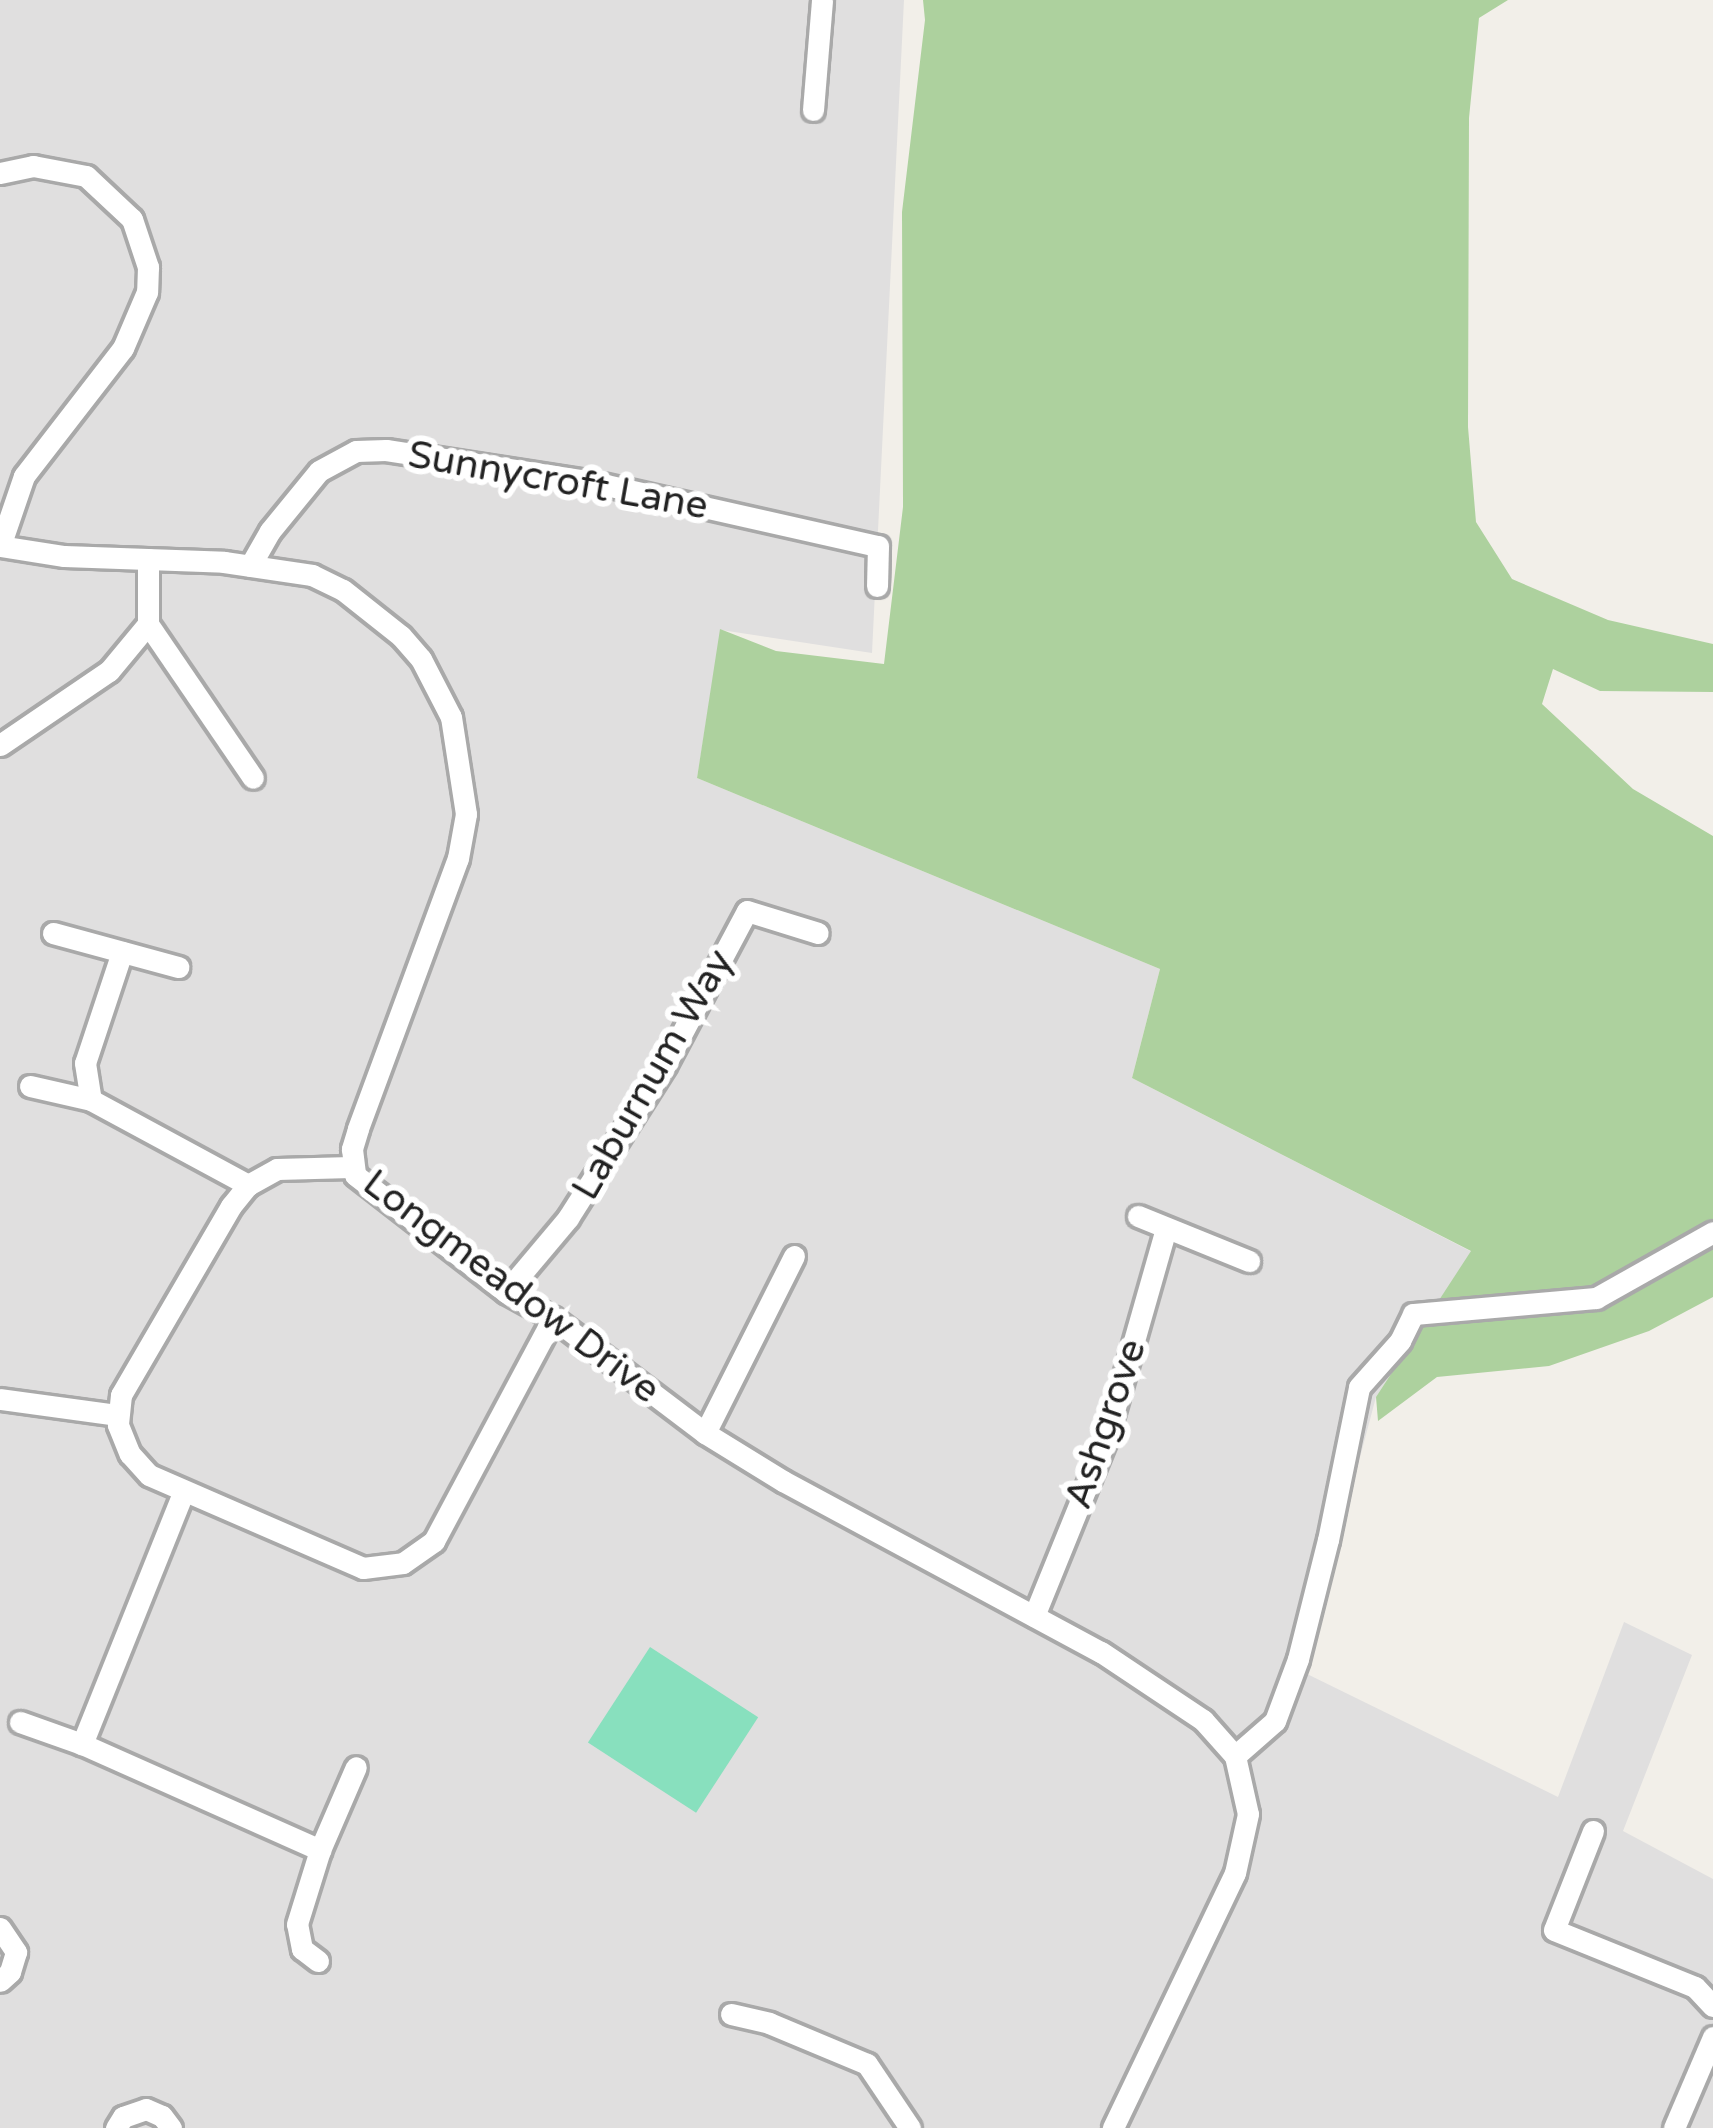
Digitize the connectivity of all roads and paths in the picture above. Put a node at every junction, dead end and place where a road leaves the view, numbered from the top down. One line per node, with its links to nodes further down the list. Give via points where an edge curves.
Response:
1 (822, 0): 2 (street)
2 (813, 110)
3 (0, 173): 4 (street, via 33,166 86,176 132,219 148,267 124,348 24,476)
4 (0, 546): 5 (street, Longmeadow Drive)
5 (148, 559): 6 (street, Longmeadow Drive); 8 (street)
6 (250, 566): 7 (street, Sunnycroft Lane, via 319,471 356,451 386,450 593,482 878,546); 17 (street, Longmeadow Drive, via 312,575 344,590 401,637 437,686 460,750 466,814 458,858)
7 (877, 586)
8 (148, 624): 9 (street, via 109,671); 10 (street)
9 (0, 745)
10 (253, 778)
11 (53, 933): 13 (street)
12 (818, 934): 24 (street, Laburnum Way, via 747,911 665,1065 580,1199)
13 (122, 952): 14 (street); 16 (street, via 85,1063)
14 (178, 967)
15 (30, 1086): 16 (street)
16 (91, 1100): 18 (street)
17 (351, 1167): 18 (street, via 295,1165); 24 (street, Longmeadow Drive)
18 (248, 1185): 27 (street, via 130,1376)
19 (1138, 1216): 20 (street)
20 (1166, 1228): 23 (street); 30 (street, Ashgrove, via 1106,1439)
21 (1713, 1232): 33 (street, via 1596,1298 1413,1314 1359,1387 1298,1659 1275,1721)
22 (794, 1256): 28 (street)
23 (1249, 1262)
24 (506, 1292): 25 (street, Longmeadow Drive)
25 (554, 1318): 28 (street, Longmeadow Drive); 29 (street, via 434,1541 403,1563 363,1568)
26 (0, 1399): 27 (street)
27 (117, 1414): 29 (street, via 130,1454)
28 (706, 1433): 30 (street, Longmeadow Drive)
29 (183, 1493): 32 (street)
30 (1034, 1616): 33 (street, Longmeadow Drive, via 1203,1720)
31 (20, 1722): 32 (street)
32 (82, 1744): 36 (street)
33 (1235, 1756): 46 (street, via 1248,1814 1235,1873)
34 (356, 1767): 36 (street)
35 (1593, 1831): 40 (street, via 1554,1930 1695,1987)
36 (320, 1850): 38 (street, via 296,1930 302,1949)
37 (0, 1928): 39 (street, via 16,1952)
38 (318, 1961)
39 (0, 1981)
40 (1713, 2006)
41 (731, 2014): 45 (street, via 867,2064)
42 (1713, 2037): 47 (street)
43 (116, 2128): 44 (street, via 146,2109)
44 (171, 2128)
45 (910, 2128)
46 (1113, 2128)
47 (1674, 2128)

